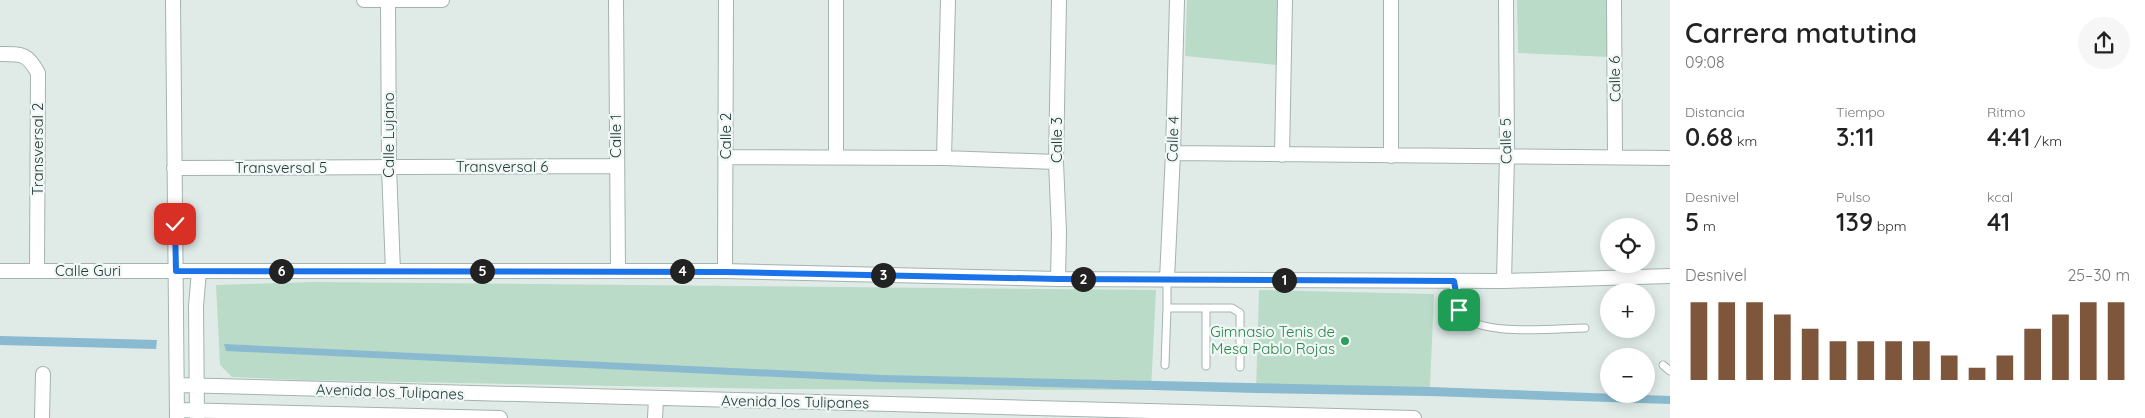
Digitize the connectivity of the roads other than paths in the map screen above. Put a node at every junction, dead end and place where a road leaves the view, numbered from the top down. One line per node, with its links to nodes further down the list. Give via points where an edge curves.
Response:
1 (173, 0): 27 (street)
2 (364, 0): 3 (street)
3 (388, 0): 4 (street); 28 (street, Calle Lujano)
4 (442, 0)
5 (616, 0): 26 (street, Calle 1)
6 (726, 0): 21 (street, Calle 2)
7 (836, 0): 18 (street)
8 (948, 0): 23 (street)
9 (1059, 0): 25 (street, Calle 3)
10 (1177, 0): 16 (street, Calle 4)
11 (1285, 0): 17 (street)
12 (1392, 0): 19 (street)
13 (1506, 0): 20 (street, Calle 5)
14 (1614, 0): 22 (street, Calle 6)
15 (0, 54): 30 (street, Transversal 2, via 21,54 31,61 38,73)
16 (1173, 153): 17 (street); 37 (street, Calle 4)
17 (1282, 155): 19 (street)
18 (836, 156): 21 (street); 23 (street)
19 (1391, 156): 20 (street)
20 (1507, 156): 22 (street); 40 (street, Calle 5)
21 (726, 157): 35 (street, Calle 2)
22 (1615, 157): 24 (street)
23 (944, 158): 25 (street)
24 (1670, 158)
25 (1056, 162): 38 (street, Calle 3, via 1060,232)
26 (616, 166): 28 (street, Transversal 6); 34 (street, Calle 1)
27 (174, 168): 28 (street, Transversal 5); 31 (street)
28 (388, 168): 33 (street, Calle Lujano)
29 (0, 271): 30 (street, Calle Guri)
30 (37, 271): 31 (street, Calle Guri)
31 (176, 271): 32 (street, Calle Guri); 50 (street)
32 (198, 271): 33 (street, Calle Guri); 51 (street)
33 (393, 271): 34 (street, Calle Guri)
34 (618, 271): 35 (street, Calle Guri)
35 (725, 272): 38 (street, Calle Guri)
36 (1670, 276): 40 (street, Calle Guri)
37 (1167, 278): 38 (street, Calle Guri); 39 (street, Calle Guri); 41 (lane)
38 (1058, 279)
39 (1454, 281): 40 (street, Calle Guri); 43 (lane, via 1459,310 1475,325 1493,329)
40 (1504, 281)
41 (1166, 308): 42 (lane); 44 (lane)
42 (1206, 309): 46 (lane); 47 (lane, via 1232,308 1240,313)
43 (1584, 328)
44 (1165, 365)
45 (1663, 365): 48 (lane)
46 (1206, 366)
47 (1240, 367)
48 (1670, 371)
49 (43, 374): 55 (street)
50 (177, 385): 51 (street, Avenida los Tulipanes); 53 (street)
51 (197, 386): 52 (street, Avenida los Tulipanes); 54 (street)
52 (656, 399): 57 (street); 58 (street, Avenida los Tulipanes)
53 (177, 414): 54 (street, Avenida los Tulipanes)
54 (197, 415): 56 (street, Avenida los Tulipanes)
55 (42, 418)
56 (500, 418)
57 (655, 418)
58 (1414, 418)

